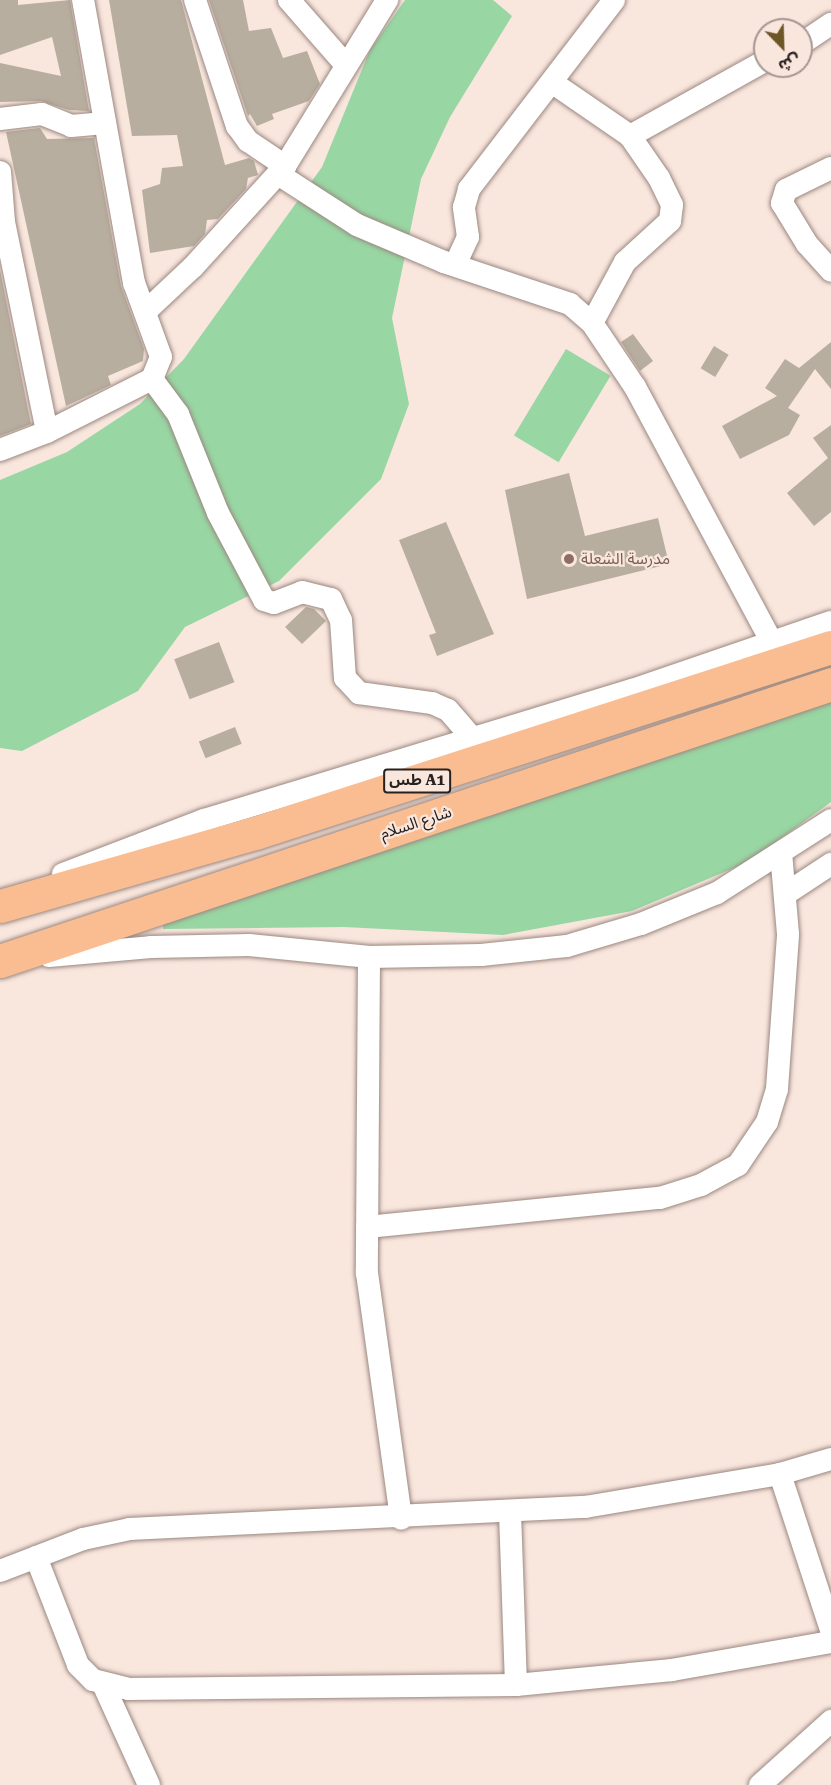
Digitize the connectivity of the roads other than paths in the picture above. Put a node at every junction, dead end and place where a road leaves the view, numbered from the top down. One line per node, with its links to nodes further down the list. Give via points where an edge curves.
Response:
1 (83, 0): 12 (street)
2 (195, 0): 15 (street, via 237,126)
3 (289, 0): 8 (street)
4 (387, 0): 8 (street)
5 (614, 0): 10 (street)
6 (831, 24): 7 (street)
7 (813, 36)
8 (345, 64): 15 (street)
9 (753, 68): 13 (street)
10 (553, 83): 13 (street); 18 (street, via 469,189 464,207 468,237)
11 (0, 119): 12 (street, via 42,114 71,126)
12 (105, 123): 20 (street, via 134,283)
13 (630, 136): 21 (street, via 659,177 672,205 670,220 625,262)
14 (831, 168): 19 (street, via 786,190 782,203 807,244)
15 (281, 170): 18 (street, via 357,225); 20 (street, via 193,267)
16 (0, 172): 17 (street)
17 (1, 205): 23 (street)
18 (455, 265): 21 (street, via 570,304)
19 (831, 272)
20 (145, 312): 22 (street, via 161,357)
21 (592, 323): 26 (street, via 635,387)
22 (152, 379): 23 (street); 29 (street, via 178,414 218,513 264,600 274,603 302,592 331,599 341,620 345,678 359,693 432,703 448,710)
23 (47, 432): 24 (street)
24 (0, 450)
25 (831, 622): 26 (street)
26 (772, 643): 29 (street)
27 (831, 647): 34 (highway, طس A1, via 255,833)
28 (831, 684): 36 (highway, شارع السلام)
29 (472, 738): 34 (street, via 159,836)
30 (831, 820): 31 (street)
31 (781, 853): 33 (street); 35 (street, via 717,893 641,924 567,946 481,955)
32 (831, 864): 33 (street)
33 (787, 893): 37 (street, via 787,980 777,1089 767,1122 738,1165 700,1185 660,1198)
34 (0, 905)
35 (369, 957): 36 (street, via 249,945 82,952); 37 (street)
36 (0, 962)
37 (367, 1227): 41 (street, via 371,1325)
38 (831, 1459): 39 (street)
39 (780, 1474): 40 (street, via 669,1496); 44 (street)
40 (510, 1513): 41 (street); 47 (street)
41 (401, 1518): 42 (street, via 130,1529 83,1539)
42 (36, 1557): 43 (street); 46 (street, via 78,1665)
43 (0, 1571)
44 (831, 1630)
45 (831, 1642): 47 (street, via 672,1670)
46 (103, 1684): 47 (street, via 141,1690); 49 (street)
47 (516, 1685)
48 (831, 1721): 50 (street)
49 (149, 1785)
50 (760, 1785)

